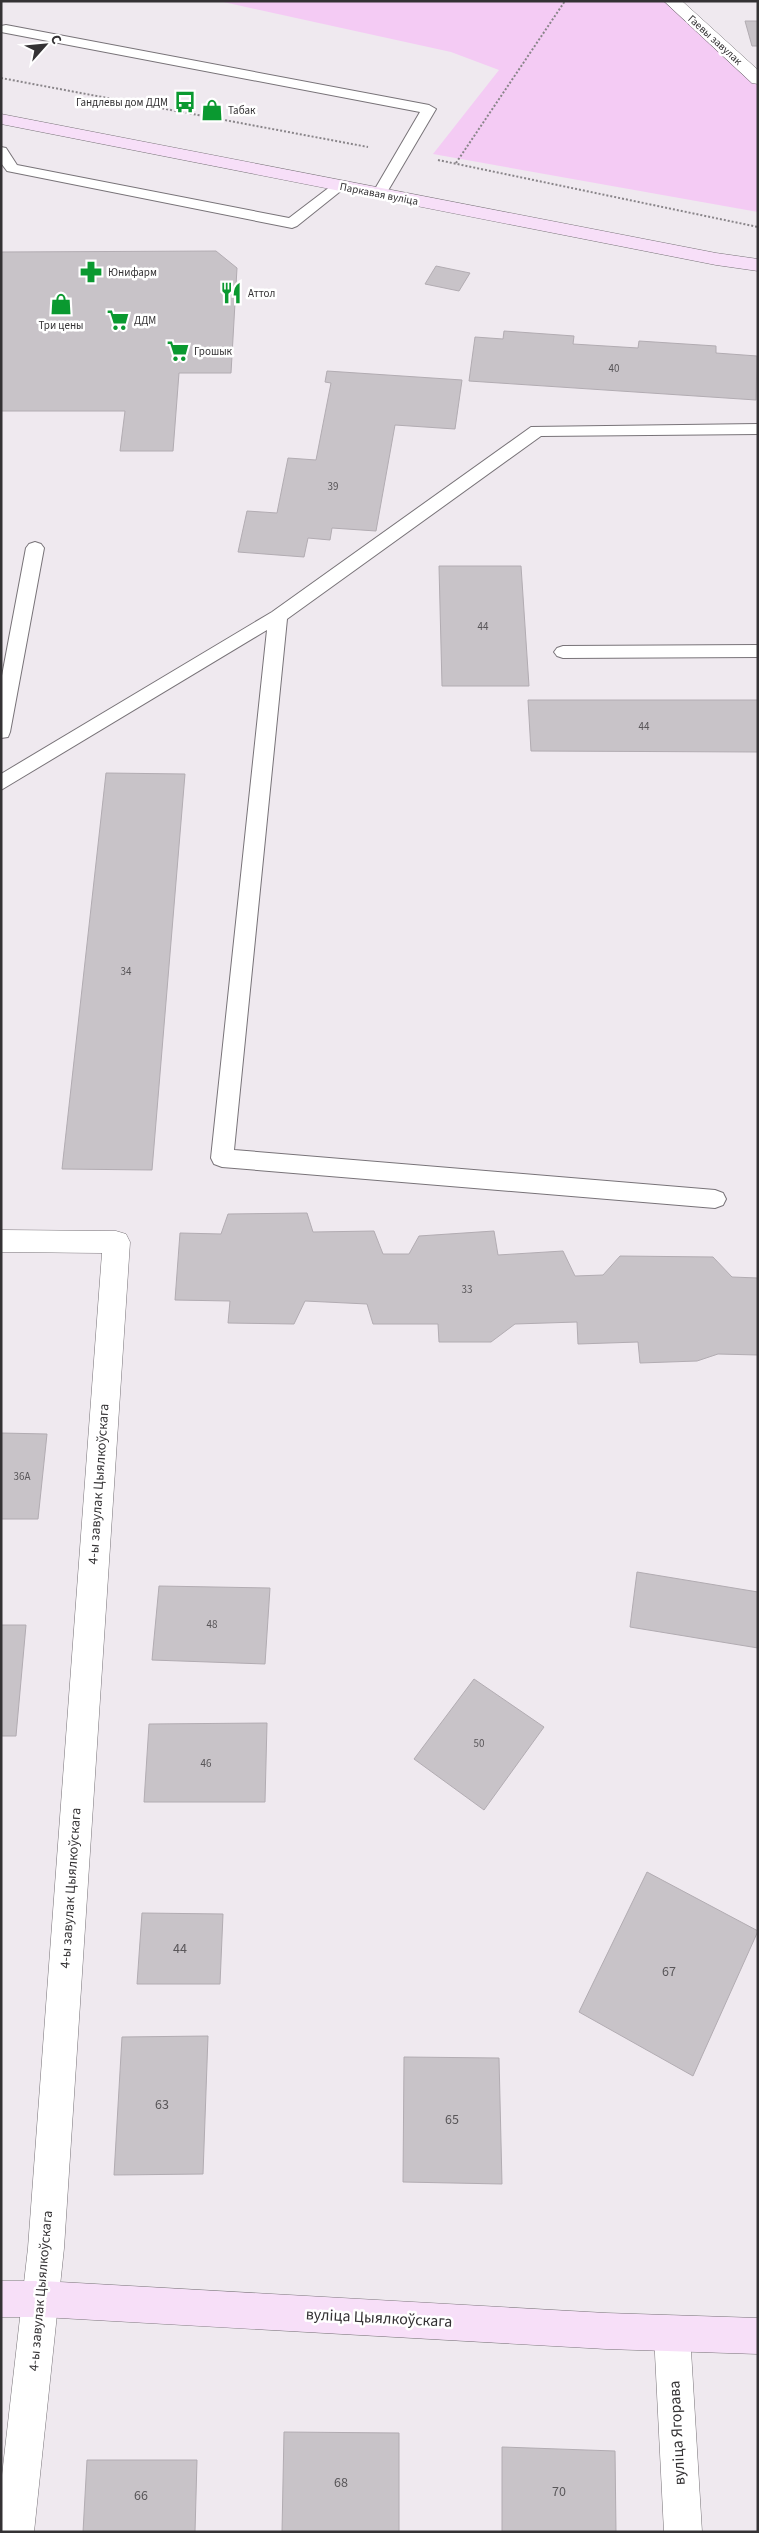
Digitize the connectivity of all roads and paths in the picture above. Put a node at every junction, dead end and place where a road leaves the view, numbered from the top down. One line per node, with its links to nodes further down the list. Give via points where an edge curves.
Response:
1 (565, 1): 7 (path)
2 (672, 1): 4 (street, Гаевы завулак)
3 (6, 29): 9 (lane, via 429,108)
4 (758, 79)
5 (1, 119): 8 (main road, Паркавая вуліца)
6 (1, 152): 8 (lane, via 12,168 292,223)
7 (456, 163)
8 (340, 186): 9 (main road, Паркавая вуліца)
9 (379, 194): 10 (main road, Паркавая вуліца, via 716,259)
10 (758, 264)
11 (758, 429): 13 (lane, via 537,431)
12 (35, 548): 16 (lane)
13 (278, 616): 17 (lane); 18 (lane, via 222,1158)
14 (758, 651): 15 (lane)
15 (563, 652)
16 (1, 732)
17 (1, 783)
18 (715, 1199)
19 (1, 1241): 21 (street, 4-ы завулак Цыялкоўскага, via 116,1242)
20 (1, 2299): 21 (main road, вуліца Цыялкоўскага)
21 (42, 2299): 22 (main road, вуліца Цыялкоўскага); 24 (street, 4-ы завулак Цыялкоўскага)
22 (672, 2334): 23 (main road, вуліца Цыялкоўскага); 25 (street, вуліца Ягорава)
23 (758, 2336)
24 (15, 2532)
25 (683, 2532)

